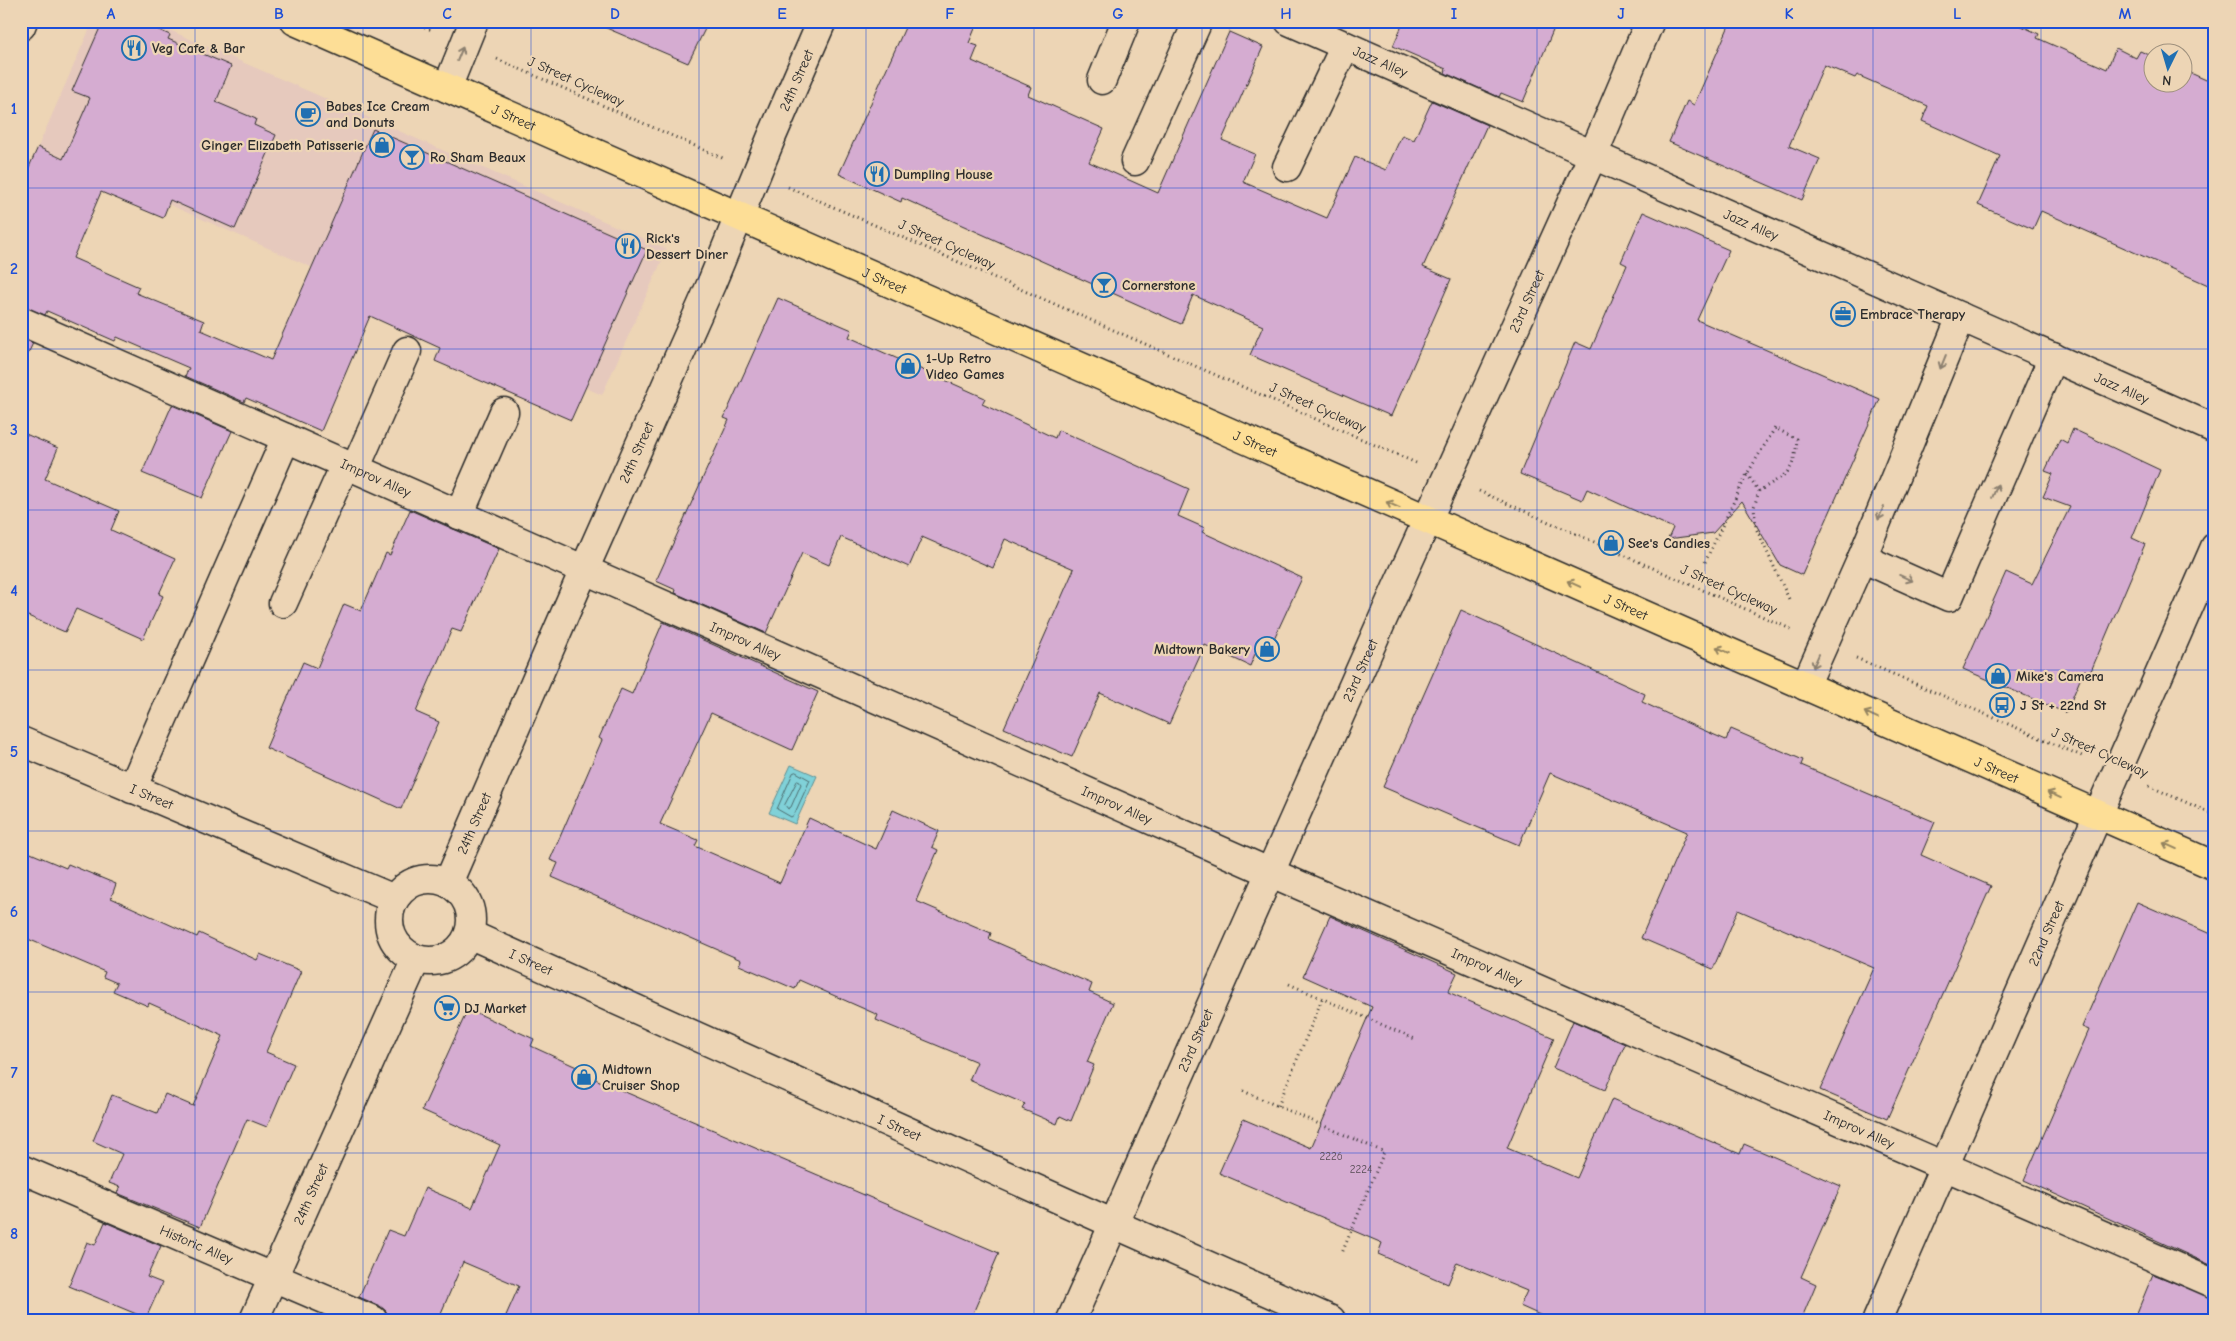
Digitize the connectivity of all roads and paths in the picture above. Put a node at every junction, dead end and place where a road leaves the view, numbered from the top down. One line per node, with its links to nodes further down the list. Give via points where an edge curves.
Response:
1 (23, 21): 9 (street)
2 (295, 21): 13 (main road, J Street)
3 (411, 21): 10 (path, J Street Cycleway)
4 (822, 21): 17 (street, 24th Street)
5 (1126, 21): 12 (street)
6 (1198, 21): 15 (street)
7 (1289, 21): 11 (street, Jazz Alley)
8 (1650, 21): 14 (street, 23rd Street)
9 (21, 26)
10 (469, 33): 13 (street, one-way to 10); 17 (path, J Street Cycleway)
11 (1345, 46): 14 (street, Jazz Alley); 16 (street)
12 (1102, 80)
13 (447, 88): 18 (main road, J Street)
14 (1593, 155): 19 (street, Jazz Alley); 28 (street, 23rd Street)
15 (1136, 161)
16 (1287, 167)
17 (756, 173): 18 (street, 24th Street); 28 (path, J Street Cycleway)
18 (739, 217): 31 (main road, J Street, one-way to 18); 35 (street, 24th Street)
19 (1962, 317): 22 (street, Jazz Alley); 33 (street, one-way to 33)
20 (21, 321): 25 (street, Improv Alley)
21 (407, 351): 26 (street)
22 (2053, 357): 24 (street, Jazz Alley); 33 (street, one-way to 22, via 1949,597)
23 (504, 412): 30 (street)
24 (2215, 428)
25 (286, 438): 26 (street, Improv Alley); 42 (street)
26 (350, 467): 30 (street, Improv Alley); 37 (street)
27 (1747, 474): 29 (path); 29 (path, via 1775,428 1797,439 1793,465 1780,480); 34 (path)
28 (1448, 477): 31 (street, 23rd Street); 38 (path, J Street Cycleway)
29 (1759, 491): 36 (path, via 1754,507 1756,528)
30 (459, 515): 35 (street, Improv Alley)
31 (1428, 520): 39 (main road, J Street, one-way to 31); 46 (street, 23rd Street)
32 (2215, 547): 41 (street, 22nd Street)
33 (1862, 558): 38 (street)
34 (1705, 562)
35 (584, 570): 46 (street, Improv Alley); 47 (street, 24th Street)
36 (1789, 599)
37 (283, 603)
38 (1824, 644): 39 (street, one-way to 39); 41 (path, J Street Cycleway)
39 (1805, 686): 43 (main road, J Street, one-way to 39)
40 (21, 741): 42 (street, I Street)
41 (2117, 771): 43 (street, 22nd Street); 44 (path, J Street Cycleway)
42 (132, 789): 48 (street, I Street)
43 (2098, 815): 45 (main road, J Street, one-way to 43); 56 (street, 22nd Street)
44 (2215, 815)
45 (2215, 866)
46 (1269, 872): 56 (street, Improv Alley); 58 (street, 23rd Street)
47 (448, 883): 48 (street, via 418,880 404,887); 49 (street, via 467,902 471,914)
48 (394, 899): 50 (street, via 389,913 391,934 403,952)
49 (469, 934): 50 (street, via 458,952 445,959 431,962); 58 (street, I Street)
50 (416, 959): 60 (street, 24th Street)
51 (1289, 984): 52 (path)
52 (1322, 999): 53 (path); 55 (path)
53 (1416, 1039)
54 (1243, 1091): 55 (path)
55 (1278, 1106): 59 (path, via 1384,1152)
56 (1943, 1165): 61 (street, Improv Alley); 66 (street, 22nd Street)
57 (21, 1169): 60 (street, Historic Alley)
58 (1114, 1224): 64 (street, 23rd Street); 65 (street, I Street)
59 (1342, 1253)
60 (273, 1276): 62 (street, 24th Street); 63 (street, Historic Alley)
61 (2215, 1284)
62 (254, 1320)
63 (373, 1320)
64 (1071, 1320)
65 (1331, 1320)
66 (1877, 1320)

